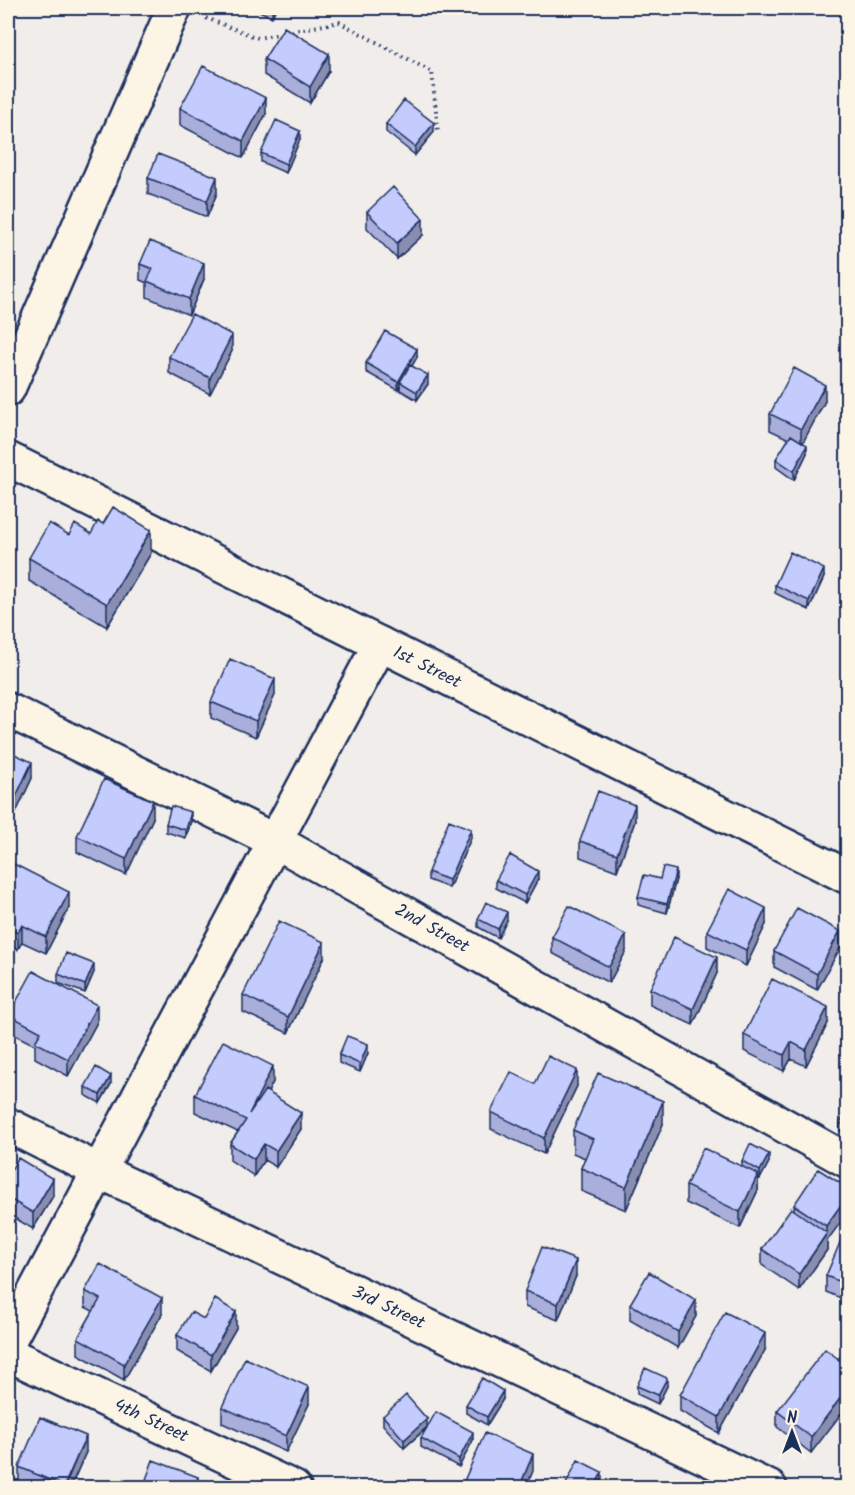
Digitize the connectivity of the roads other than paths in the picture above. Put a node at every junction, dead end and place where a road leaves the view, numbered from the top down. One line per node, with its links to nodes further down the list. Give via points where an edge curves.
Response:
1 (185, 11): 2 (street)
2 (8, 388)
3 (8, 459): 4 (street, 1st Street)
4 (380, 644): 6 (street); 7 (street, 1st Street)
5 (8, 710): 6 (street, 2nd Street)
6 (275, 841): 9 (street, 2nd Street); 10 (street)
7 (848, 877)
8 (8, 1125): 10 (street, 3rd Street)
9 (848, 1161)
10 (99, 1172): 11 (street); 14 (street, 3rd Street)
11 (8, 1341)
12 (8, 1354): 13 (street, 4th Street)
13 (294, 1488)
14 (770, 1488)

